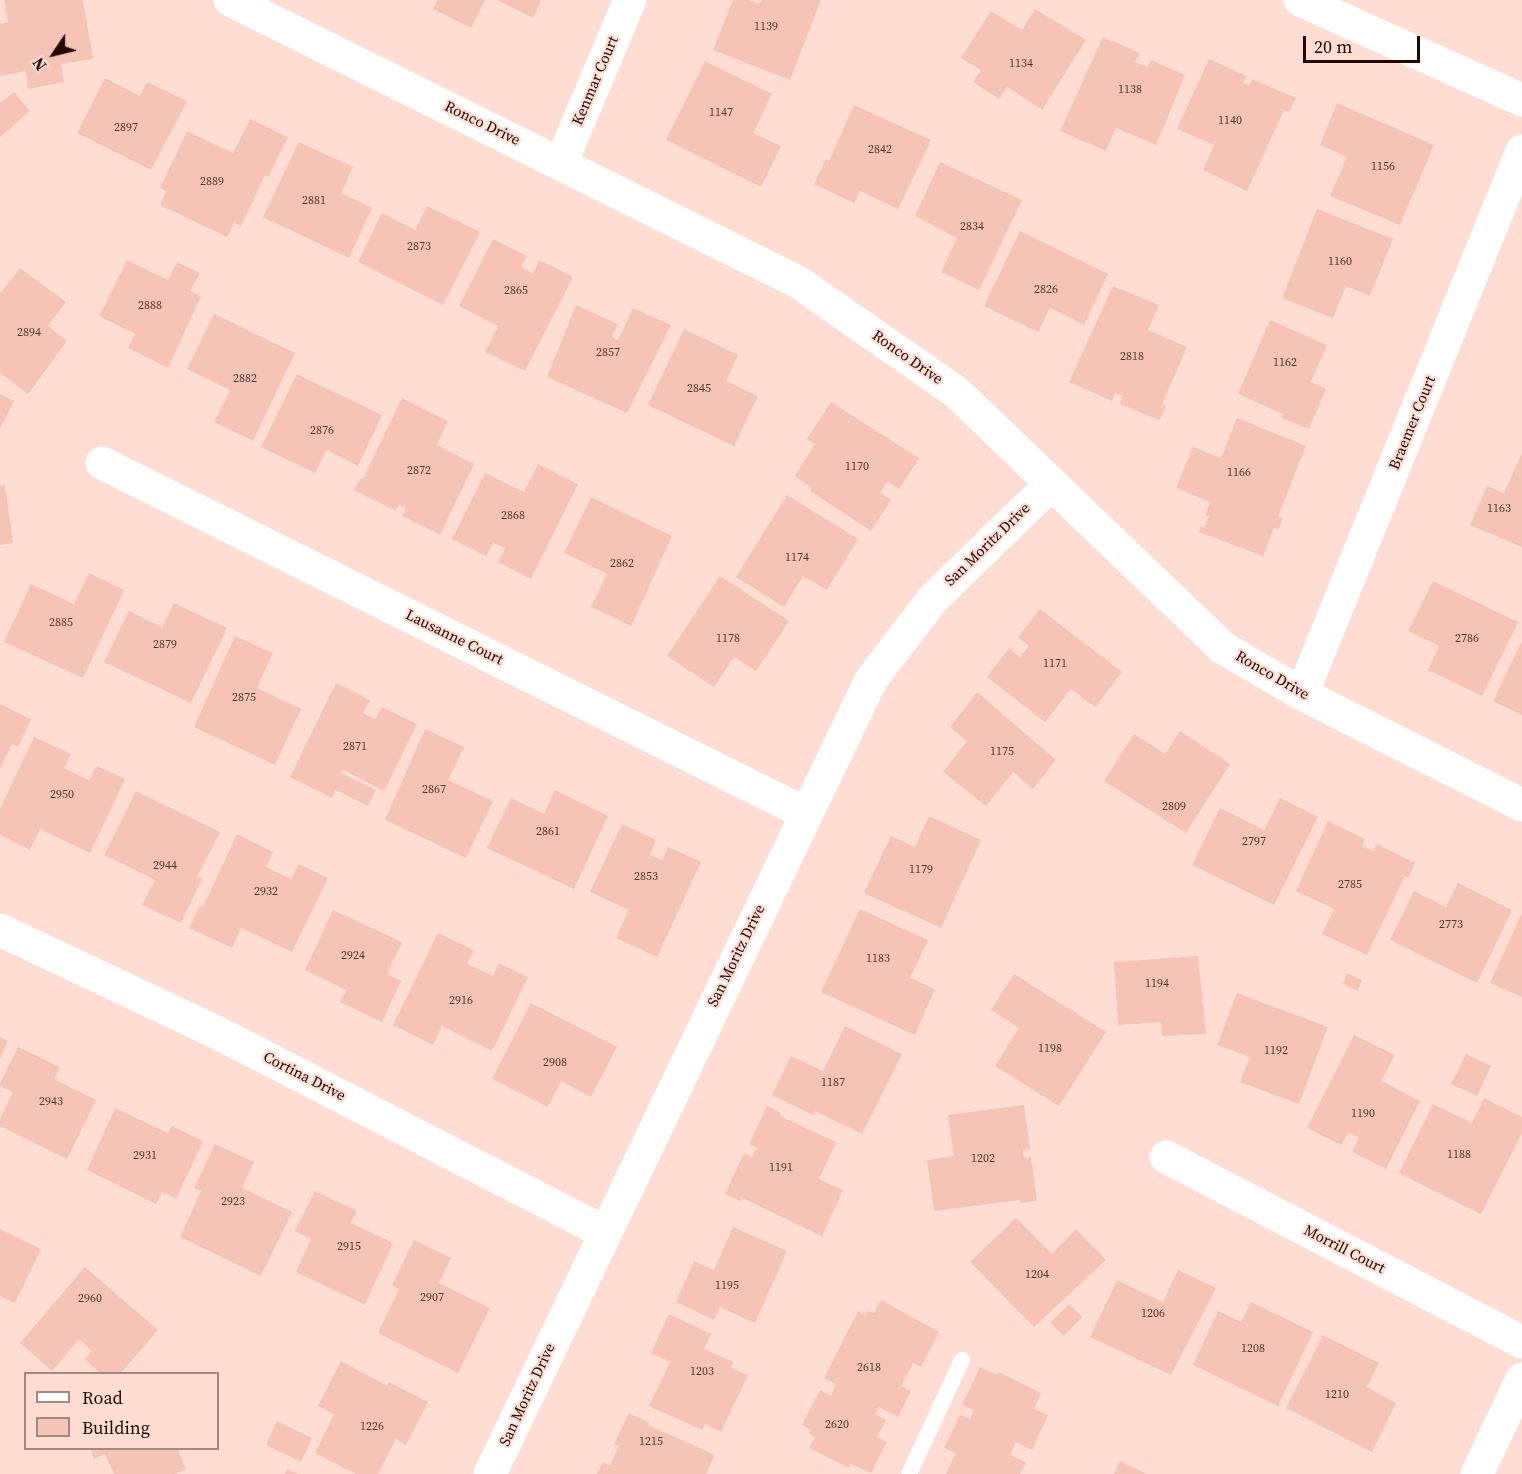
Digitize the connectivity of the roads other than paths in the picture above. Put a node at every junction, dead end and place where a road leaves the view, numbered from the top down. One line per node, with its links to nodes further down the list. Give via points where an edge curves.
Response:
1 (230, 0): 6 (street, Ronco Drive)
2 (630, 0): 6 (street, Kenmar Court)
3 (1300, 0): 4 (street)
4 (1522, 100)
5 (1522, 151): 9 (street, Braemer Court)
6 (561, 163): 8 (street, Ronco Drive, via 798,282 956,392)
7 (102, 464): 11 (street, Lausanne Court)
8 (1051, 484): 9 (street, Ronco Drive, via 1223,648); 11 (street, San Moritz Drive, via 932,600 871,680)
9 (1302, 693): 10 (street, Ronco Drive)
10 (1522, 805)
11 (805, 813): 14 (street, San Moritz Drive)
12 (0, 930): 14 (street, Cortina Drive, via 220,1034)
13 (1166, 1157): 15 (street, Morrill Court)
14 (604, 1232): 18 (street, San Moritz Drive)
15 (1522, 1342)
16 (962, 1360): 19 (lane)
17 (1522, 1379): 20 (street)
18 (490, 1474)
19 (909, 1474)
20 (1477, 1474)

